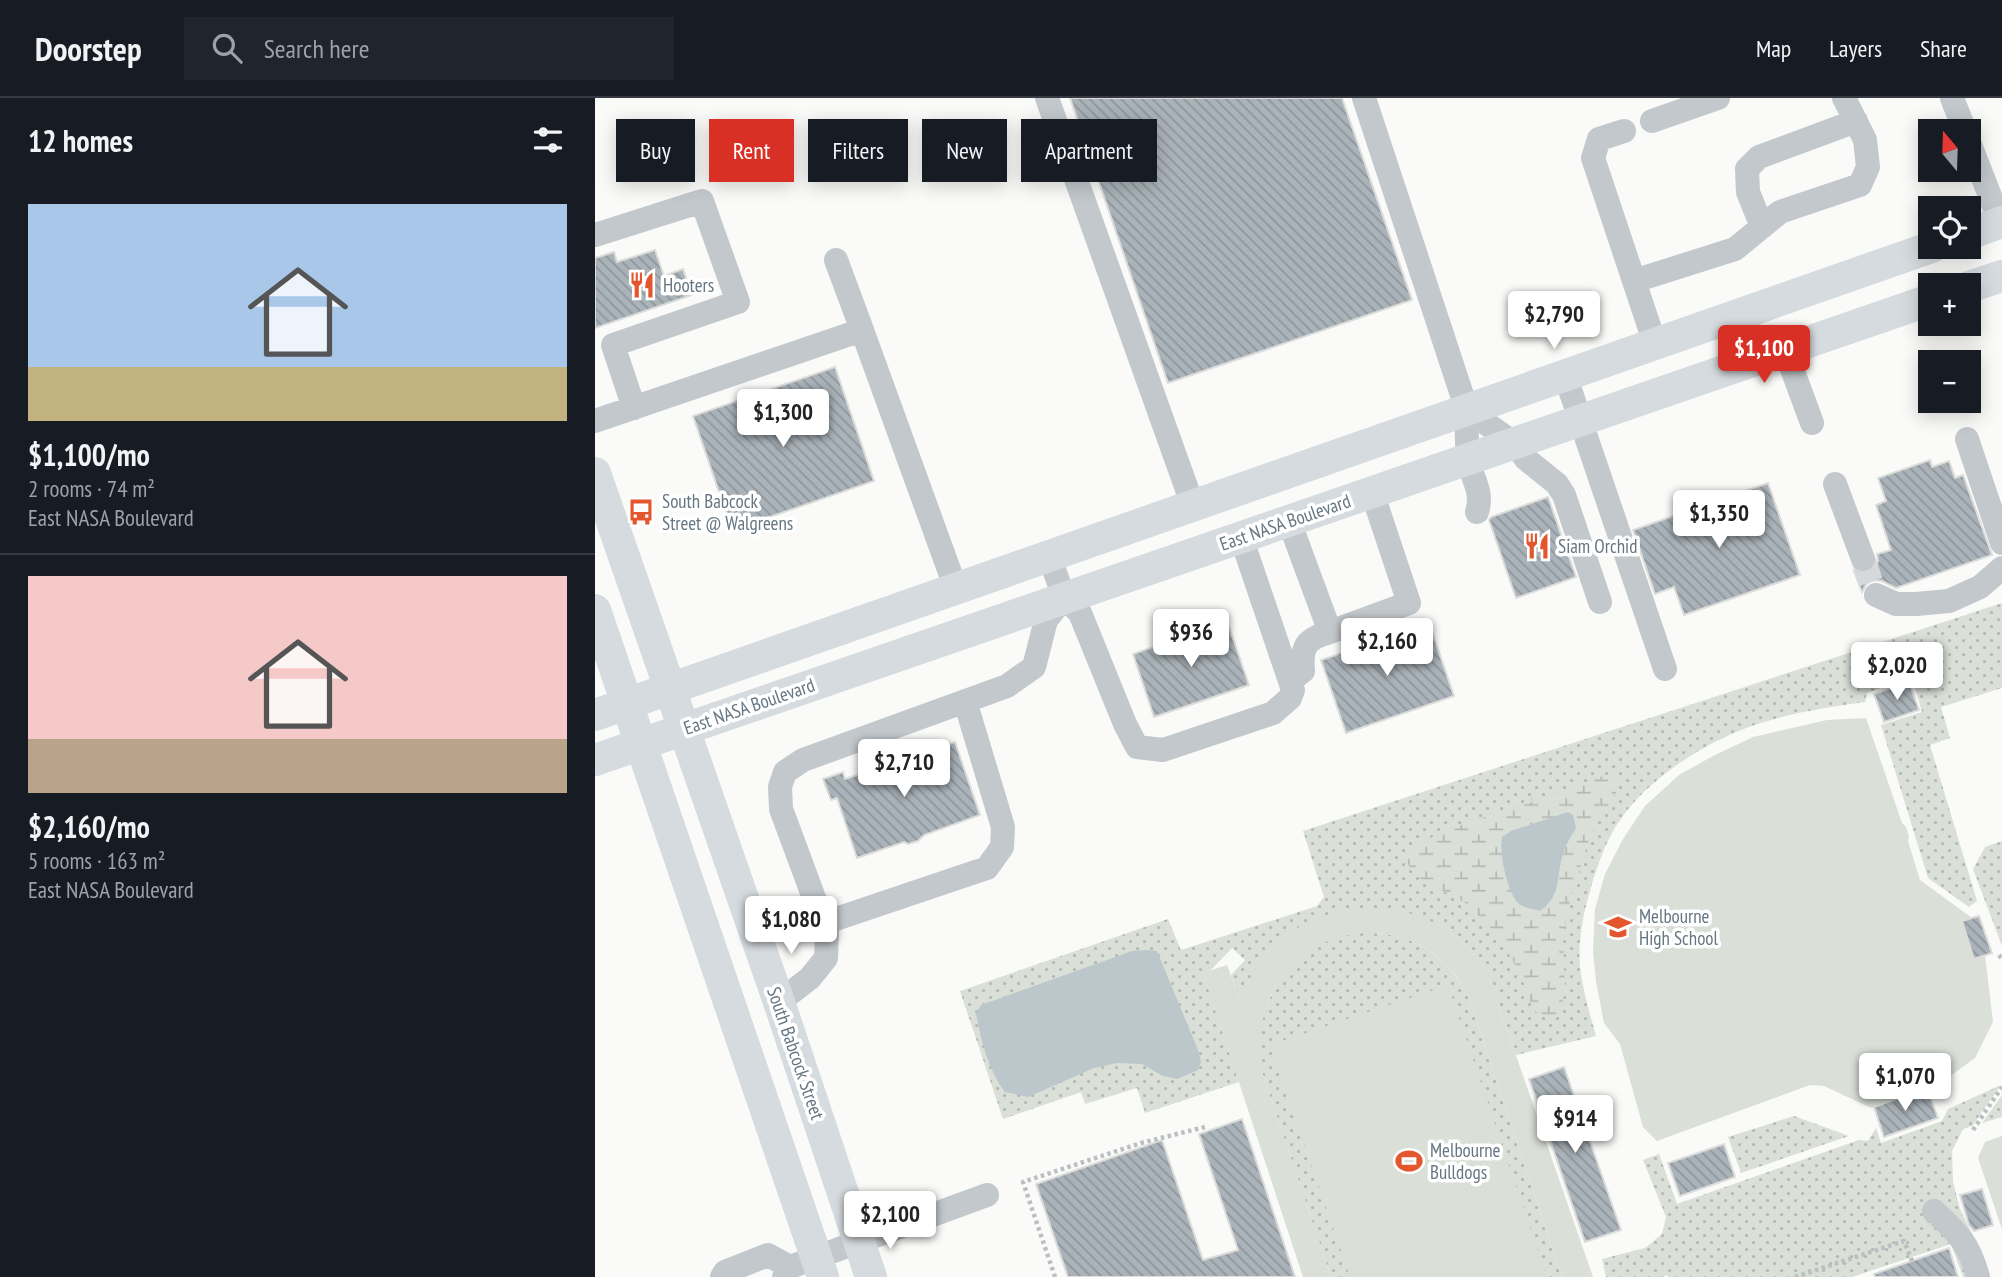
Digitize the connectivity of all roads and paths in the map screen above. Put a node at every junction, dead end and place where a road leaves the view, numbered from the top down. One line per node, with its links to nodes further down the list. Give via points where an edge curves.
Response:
1 (1047, 98): 36 (street)
2 (1364, 98): 26 (street)
3 (1718, 98): 7 (street)
4 (1844, 98): 8 (street)
5 (1952, 98): 6 (street)
6 (1960, 119)
7 (1652, 121)
8 (1856, 121): 12 (street, via 1865,140 1868,167 1860,185 1780,212); 12 (street, via 1759,157 1747,169 1748,192)
9 (1624, 131): 18 (street, via 1599,139 1593,158)
10 (1981, 173): 11 (street)
11 (2001, 224): 13 (main road)
12 (1762, 227): 18 (street, via 1735,249)
13 (1981, 230)
14 (595, 234): 25 (street, via 702,201 738,302 613,345)
15 (1918, 252): 22 (main road)
16 (836, 260): 21 (street)
17 (2002, 276): 19 (main road)
18 (1634, 281): 22 (street)
19 (1981, 283)
20 (1918, 304): 23 (main road, East NASA Boulevard)
21 (862, 330): 25 (street); 44 (street)
22 (1655, 344): 24 (main road)
23 (1785, 350): 27 (main road, East NASA Boulevard); 29 (street)
24 (1565, 375): 26 (main road); 27 (street)
25 (634, 408): 28 (street)
26 (1467, 410): 31 (street); 32 (street); 36 (main road)
27 (1580, 420): 31 (main road, East NASA Boulevard); 50 (street)
28 (595, 421)
29 (1812, 423)
30 (1967, 439): 40 (street)
31 (1514, 443): 32 (main road, East NASA Boulevard); 47 (street, via 1564,495)
32 (1468, 459): 35 (main road, East NASA Boulevard); 37 (street, via 1478,489)
33 (595, 473): 52 (main road, South Babcock Street)
34 (1835, 484): 42 (street)
35 (1372, 492): 38 (main road, East NASA Boulevard); 49 (street, via 1409,603)
36 (1193, 506): 41 (main road)
37 (1477, 512)
38 (1289, 520): 39 (main road, East NASA Boulevard); 49 (street)
39 (1241, 537): 46 (main road, East NASA Boulevard); 51 (street)
40 (2002, 543)
41 (1049, 556): 44 (main road); 46 (street)
42 (1863, 559)
43 (2002, 568): 45 (street, via 1980,587 1949,601 1896,604)
44 (956, 589): 52 (main road)
45 (1876, 595)
46 (1064, 597): 51 (street, via 1080,613 1137,747 1163,751 1273,713 1290,698); 53 (street, via 1046,620 1034,667 1007,686); 56 (main road, East NASA Boulevard)
47 (1600, 602)
48 (595, 610): 54 (main road)
49 (1330, 632): 51 (street, via 1313,637 1302,654 1303,671)
50 (1665, 669)
51 (1290, 681)
52 (670, 689): 54 (main road); 56 (main road, South Babcock Street)
53 (965, 701): 59 (street, via 1003,827 1002,846 987,868); 59 (street, via 803,760 785,772 781,809)
54 (627, 704): 55 (main road); 57 (main road)
55 (595, 715)
56 (684, 729): 57 (main road, East NASA Boulevard); 60 (main road, South Babcock Street)
57 (640, 744): 58 (main road, East NASA Boulevard); 68 (main road)
58 (595, 760)
59 (824, 923): 60 (street, via 827,958)
60 (779, 1002): 66 (main road, South Babcock Street)
61 (2002, 1087): 63 (path)
62 (1205, 1127): 71 (path, via 1023,1182)
63 (1973, 1130)
64 (987, 1195): 66 (street)
65 (1934, 1211): 73 (street, via 1964,1242)
66 (859, 1242): 68 (street); 70 (main road, South Babcock Street)
67 (1912, 1261): 72 (path, via 1904,1241)
68 (803, 1270): 69 (street, via 768,1255)
69 (722, 1277)
70 (871, 1277)
71 (1055, 1277)
72 (1795, 1277)
73 (1978, 1277)

